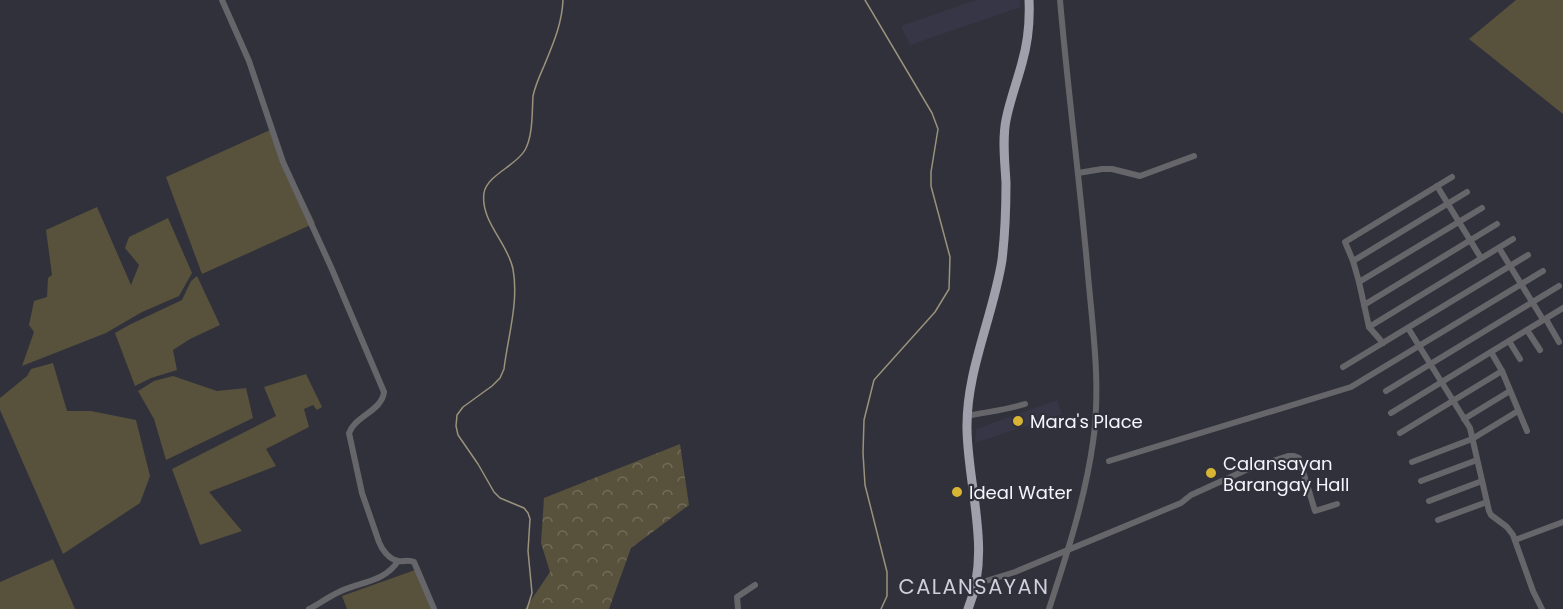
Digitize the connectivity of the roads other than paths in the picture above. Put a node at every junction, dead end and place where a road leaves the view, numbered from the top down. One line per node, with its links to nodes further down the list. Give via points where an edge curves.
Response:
1 (222, 0): 65 (street, via 249,60 283,162 384,392 380,403 351,429 350,439 362,493 379,542)
2 (1029, 0): 48 (highway, via 1027,42 1004,129 1006,207 1001,262 973,374)
3 (1060, 0): 5 (street)
4 (1194, 156): 5 (street, via 1140,176 1112,169)
5 (1078, 173): 64 (street, via 1096,360 1096,403 1088,474)
6 (1452, 177): 7 (street)
7 (1437, 186): 9 (street); 18 (street, via 1345,242)
8 (1467, 192): 9 (street)
9 (1448, 204): 11 (street); 18 (street)
10 (1482, 208): 11 (street)
11 (1459, 222): 14 (street); 21 (street)
12 (1497, 224): 14 (street)
13 (1513, 239): 15 (street)
14 (1470, 240): 17 (street); 25 (street)
15 (1499, 248): 17 (street); 19 (street)
16 (1528, 255): 19 (street)
17 (1481, 258): 28 (street)
18 (1353, 261): 21 (street)
19 (1510, 266): 22 (street); 29 (street)
20 (1543, 271): 22 (street)
21 (1359, 282): 25 (street)
22 (1521, 284): 24 (street); 34 (street)
23 (1558, 286): 24 (street)
24 (1532, 302): 27 (street); 38 (street)
25 (1364, 305): 28 (street)
26 (1563, 308): 27 (street)
27 (1544, 320): 30 (street); 32 (street)
28 (1369, 327): 33 (street)
29 (1408, 328): 33 (street); 34 (street)
30 (1527, 330): 31 (street); 35 (street)
31 (1509, 341): 36 (street); 37 (street)
32 (1559, 342)
33 (1383, 343): 39 (street)
34 (1419, 346): 38 (street); 54 (street, via 1352,387)
35 (1540, 350)
36 (1491, 352): 40 (street); 41 (street)
37 (1520, 359)
38 (1431, 364): 41 (street); 42 (street)
39 (1343, 367)
40 (1502, 371): 43 (street); 44 (street)
41 (1442, 382): 44 (street); 47 (street)
42 (1386, 391)
43 (1510, 391): 46 (street); 49 (street)
44 (1453, 401): 49 (street); 51 (street)
45 (1025, 404): 48 (street)
46 (1518, 411): 50 (street); 52 (street)
47 (1390, 413)
48 (967, 416): 66 (highway, via 978,540)
49 (1464, 419): 52 (street)
50 (1527, 431)
51 (1400, 433)
52 (1472, 439): 53 (street); 55 (street)
53 (1477, 460): 56 (street); 57 (street)
54 (1109, 461)
55 (1412, 462)
56 (1482, 481): 58 (street); 59 (street)
57 (1421, 482)
58 (1430, 501)
59 (1487, 502): 61 (street); 63 (street, via 1490,514 1507,527)
60 (1337, 504): 64 (street, via 1316,511 1299,458 1288,456 1246,470 1181,503)
61 (1438, 520)
62 (1563, 522): 63 (street)
63 (1515, 540): 73 (street)
64 (1068, 549): 66 (street); 72 (street)
65 (398, 561): 68 (street, via 388,572 340,591); 69 (street, via 414,562)
66 (976, 584): 71 (highway)
67 (755, 585): 70 (street, via 737,597)
68 (309, 609)
69 (434, 609)
70 (738, 609)
71 (968, 609)
72 (1049, 609)
73 (1542, 609)

